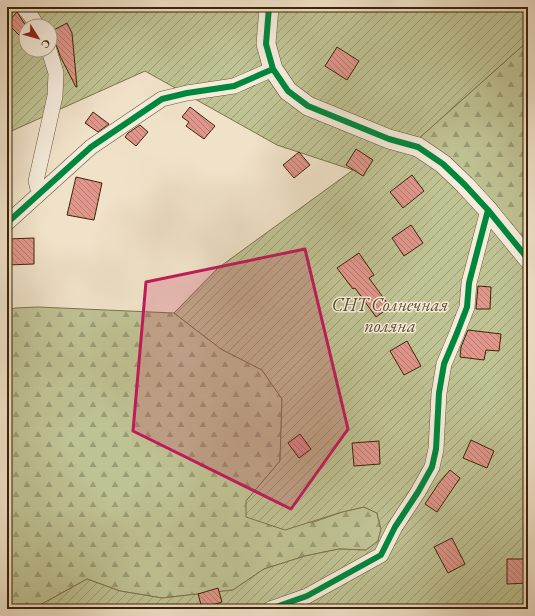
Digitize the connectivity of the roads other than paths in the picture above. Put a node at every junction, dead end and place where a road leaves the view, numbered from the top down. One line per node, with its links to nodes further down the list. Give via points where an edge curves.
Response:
1 (269, 7): 5 (street, via 266,44)
2 (25, 9): 3 (street)
3 (33, 18)
4 (52, 58): 6 (street, via 56,72 55,96 36,181)
5 (273, 69): 6 (street, via 234,86 162,99 91,147); 7 (street, via 288,91 308,106 388,139 418,147 443,164)
6 (39, 193): 8 (street)
7 (488, 210): 9 (street); 10 (street, via 469,283 466,306 444,364 432,467 381,555 307,596)
8 (7, 223)
9 (528, 259)
10 (270, 609)

